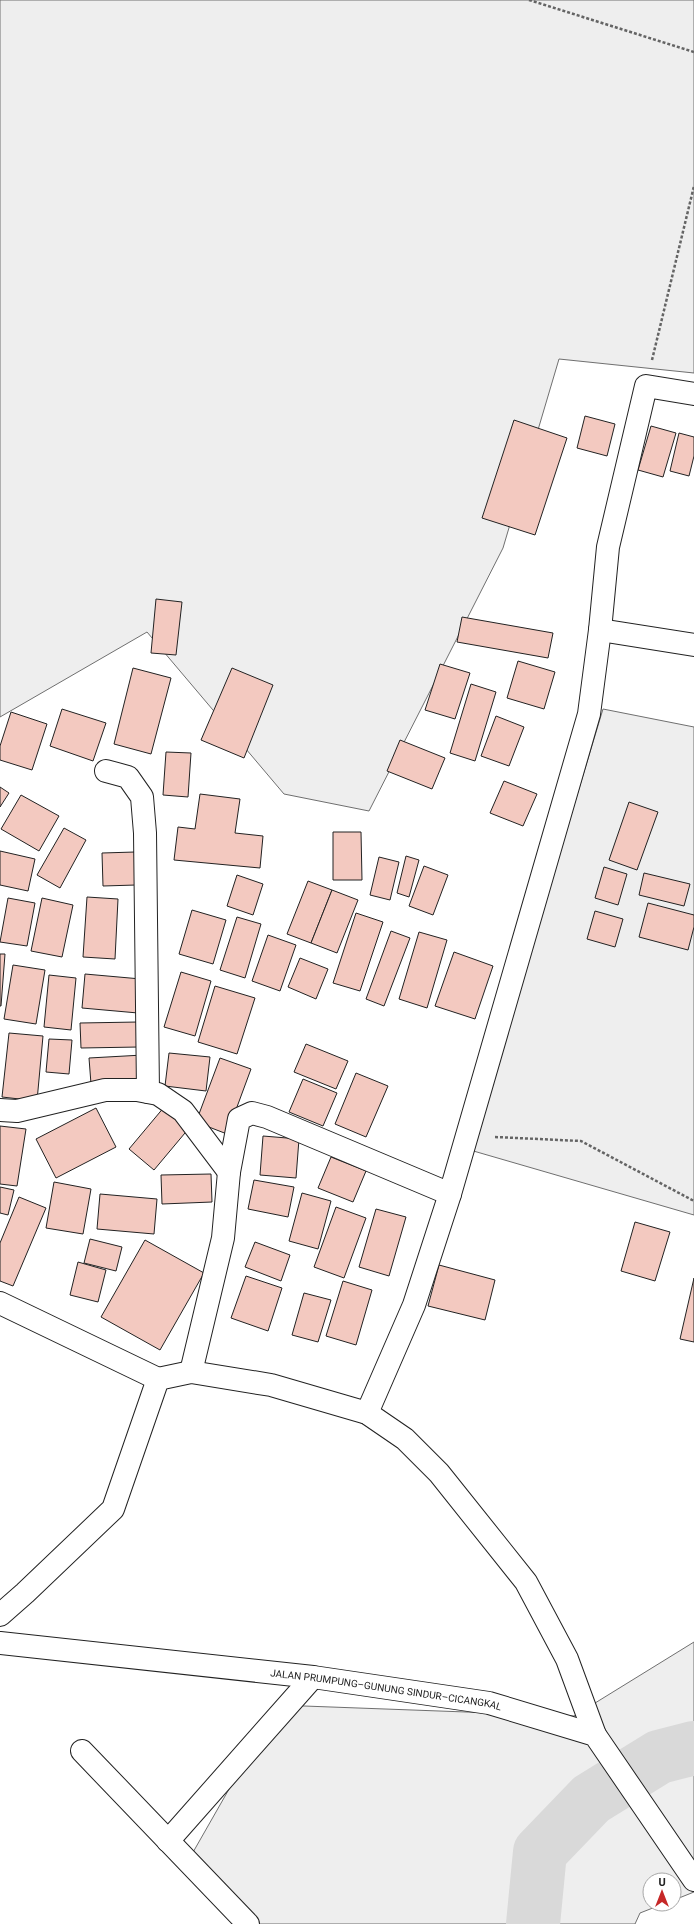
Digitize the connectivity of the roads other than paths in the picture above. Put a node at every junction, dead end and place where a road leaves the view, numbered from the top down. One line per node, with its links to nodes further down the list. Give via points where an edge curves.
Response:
1 (694, 394): 2 (street, via 646,386 608,548)
2 (600, 630): 3 (street); 8 (street, via 589,714)
3 (694, 645)
4 (106, 771): 5 (street, via 128,777 142,798 145,833)
5 (148, 1092): 6 (street, via 105,1090 17,1111); 7 (street, via 158,1094 183,1111)
6 (0, 1110)
7 (229, 1172): 8 (street, via 239,1119 252,1113 268,1117); 10 (street, via 223,1238)
8 (450, 1194): 12 (street, via 414,1305)
9 (0, 1303): 11 (street)
10 (191, 1372): 11 (street); 12 (street, via 271,1385)
11 (158, 1379): 13 (street, via 112,1509)
12 (367, 1413): 16 (street, via 405,1439 439,1473 526,1582 567,1659)
13 (0, 1615)
14 (0, 1643): 15 (street, JALAN PRUMPUNG–GUNUNG SINDUR–CICANGKAL)
15 (313, 1677): 16 (street, JALAN PRUMPUNG–GUNUNG SINDUR–CICANGKAL, via 489,1703); 18 (street)
16 (595, 1735): 19 (street)
17 (82, 1751): 18 (street)
18 (168, 1841): 20 (street)
19 (694, 1880)
20 (248, 1924)

